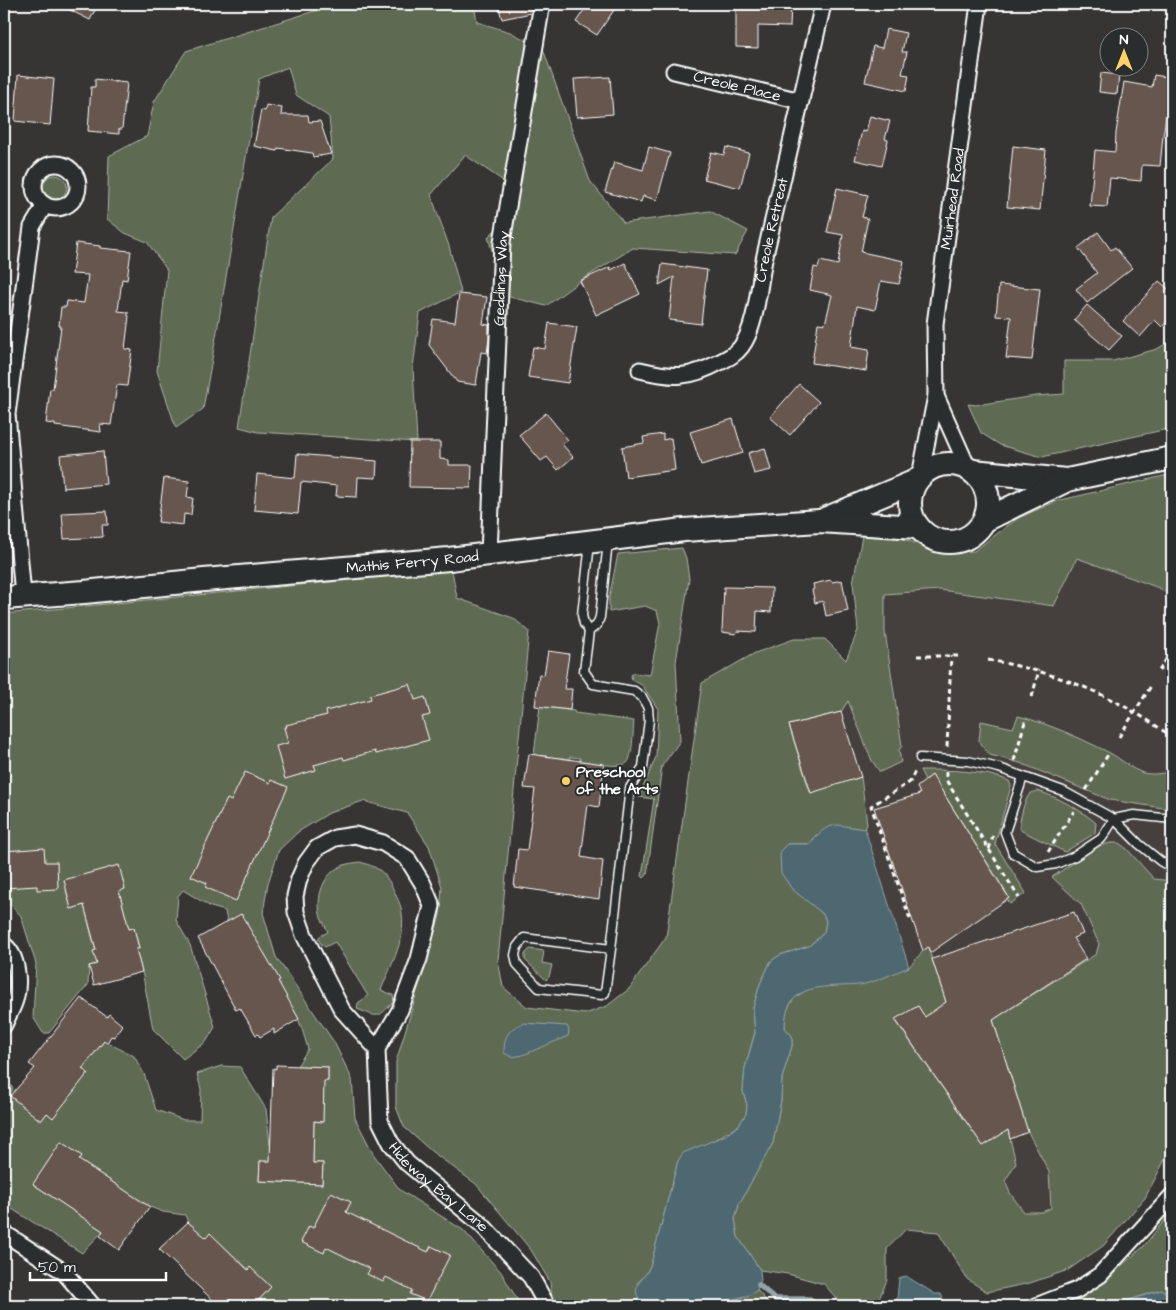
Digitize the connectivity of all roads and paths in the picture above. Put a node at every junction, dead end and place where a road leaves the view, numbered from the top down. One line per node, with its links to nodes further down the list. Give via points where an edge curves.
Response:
1 (542, 4): 17 (street, Geddings Way, via 502,242)
2 (823, 4): 5 (street, Creole Retreat)
3 (979, 4): 8 (street, Muirhead Road, via 935,324)
4 (674, 71): 5 (street, Creole Place)
5 (800, 101): 7 (street, Creole Retreat, via 764,259 754,319 742,346 721,362 687,376 664,376)
6 (45, 205): 18 (street, via 32,227 7,414)
7 (640, 370)
8 (936, 396): 10 (street, Muirhead Road); 11 (street, Muirhead Road)
9 (1172, 458): 12 (main road)
10 (971, 470): 11 (main road, via 938,465); 12 (main road); 13 (main road, via 983,484 988,499)
11 (918, 478): 14 (main road, Mathis Ferry Road); 15 (main road, via 911,492 910,504)
12 (1067, 480): 13 (main road)
13 (985, 520): 15 (main road, via 972,535 953,542 934,539)
14 (819, 521): 15 (main road, Mathis Ferry Road); 16 (main road, Mathis Ferry Road, via 684,530)
15 (918, 527)
16 (600, 540): 17 (main road, Mathis Ferry Road); 19 (lane, via 582,615); 19 (lane, via 600,618)
17 (489, 554): 18 (main road, Mathis Ferry Road)
18 (13, 597)
19 (589, 631): 48 (lane, via 584,671 593,684 634,692 642,697 648,708 649,720 643,767 630,788)
20 (1172, 650): 26 (path)
21 (916, 656): 22 (path)
22 (951, 656): 23 (path); 33 (path)
23 (958, 656)
24 (988, 660): 25 (path)
25 (1039, 670): 28 (path); 29 (path, via 1094,690)
26 (1160, 672)
27 (1150, 686): 29 (path)
28 (1032, 697)
29 (1135, 712): 31 (path); 32 (path)
30 (1026, 718): 36 (path)
31 (1119, 737)
32 (1172, 737)
33 (946, 751)
34 (1109, 753): 39 (path)
35 (920, 758): 38 (lane, via 968,762 1000,768); 46 (path, via 910,782 871,806)
36 (1014, 762)
37 (946, 771): 45 (path, via 946,780)
38 (1023, 777): 41 (lane, via 1064,791); 43 (lane, via 1005,832 1012,853)
39 (1086, 790)
40 (1075, 809): 43 (path)
41 (1114, 819): 42 (lane, via 1134,816); 43 (lane, via 1102,838 1075,856); 44 (lane, via 1139,844)
42 (1172, 820)
43 (1037, 867)
44 (1172, 868)
45 (1019, 898)
46 (910, 919)
47 (4, 946): 49 (street, via 10,949 17,968 16,999)
48 (611, 948): 48 (lane, via 524,938 515,955 517,964 539,988 602,995 605,993)
49 (4, 1025)
50 (377, 1049): 50 (street, via 400,1010 419,958 432,906 407,858 383,843 355,835 335,838 318,848 306,863 295,896 296,912 304,936 342,1010); 54 (street, Hideway Bay Lane, via 380,1121 391,1142 407,1164 481,1224 531,1277)
51 (1172, 1196): 55 (street, via 1100,1275 1076,1290)
52 (4, 1233): 53 (street, via 64,1272)
53 (93, 1306)
54 (546, 1306)
55 (1036, 1306)

